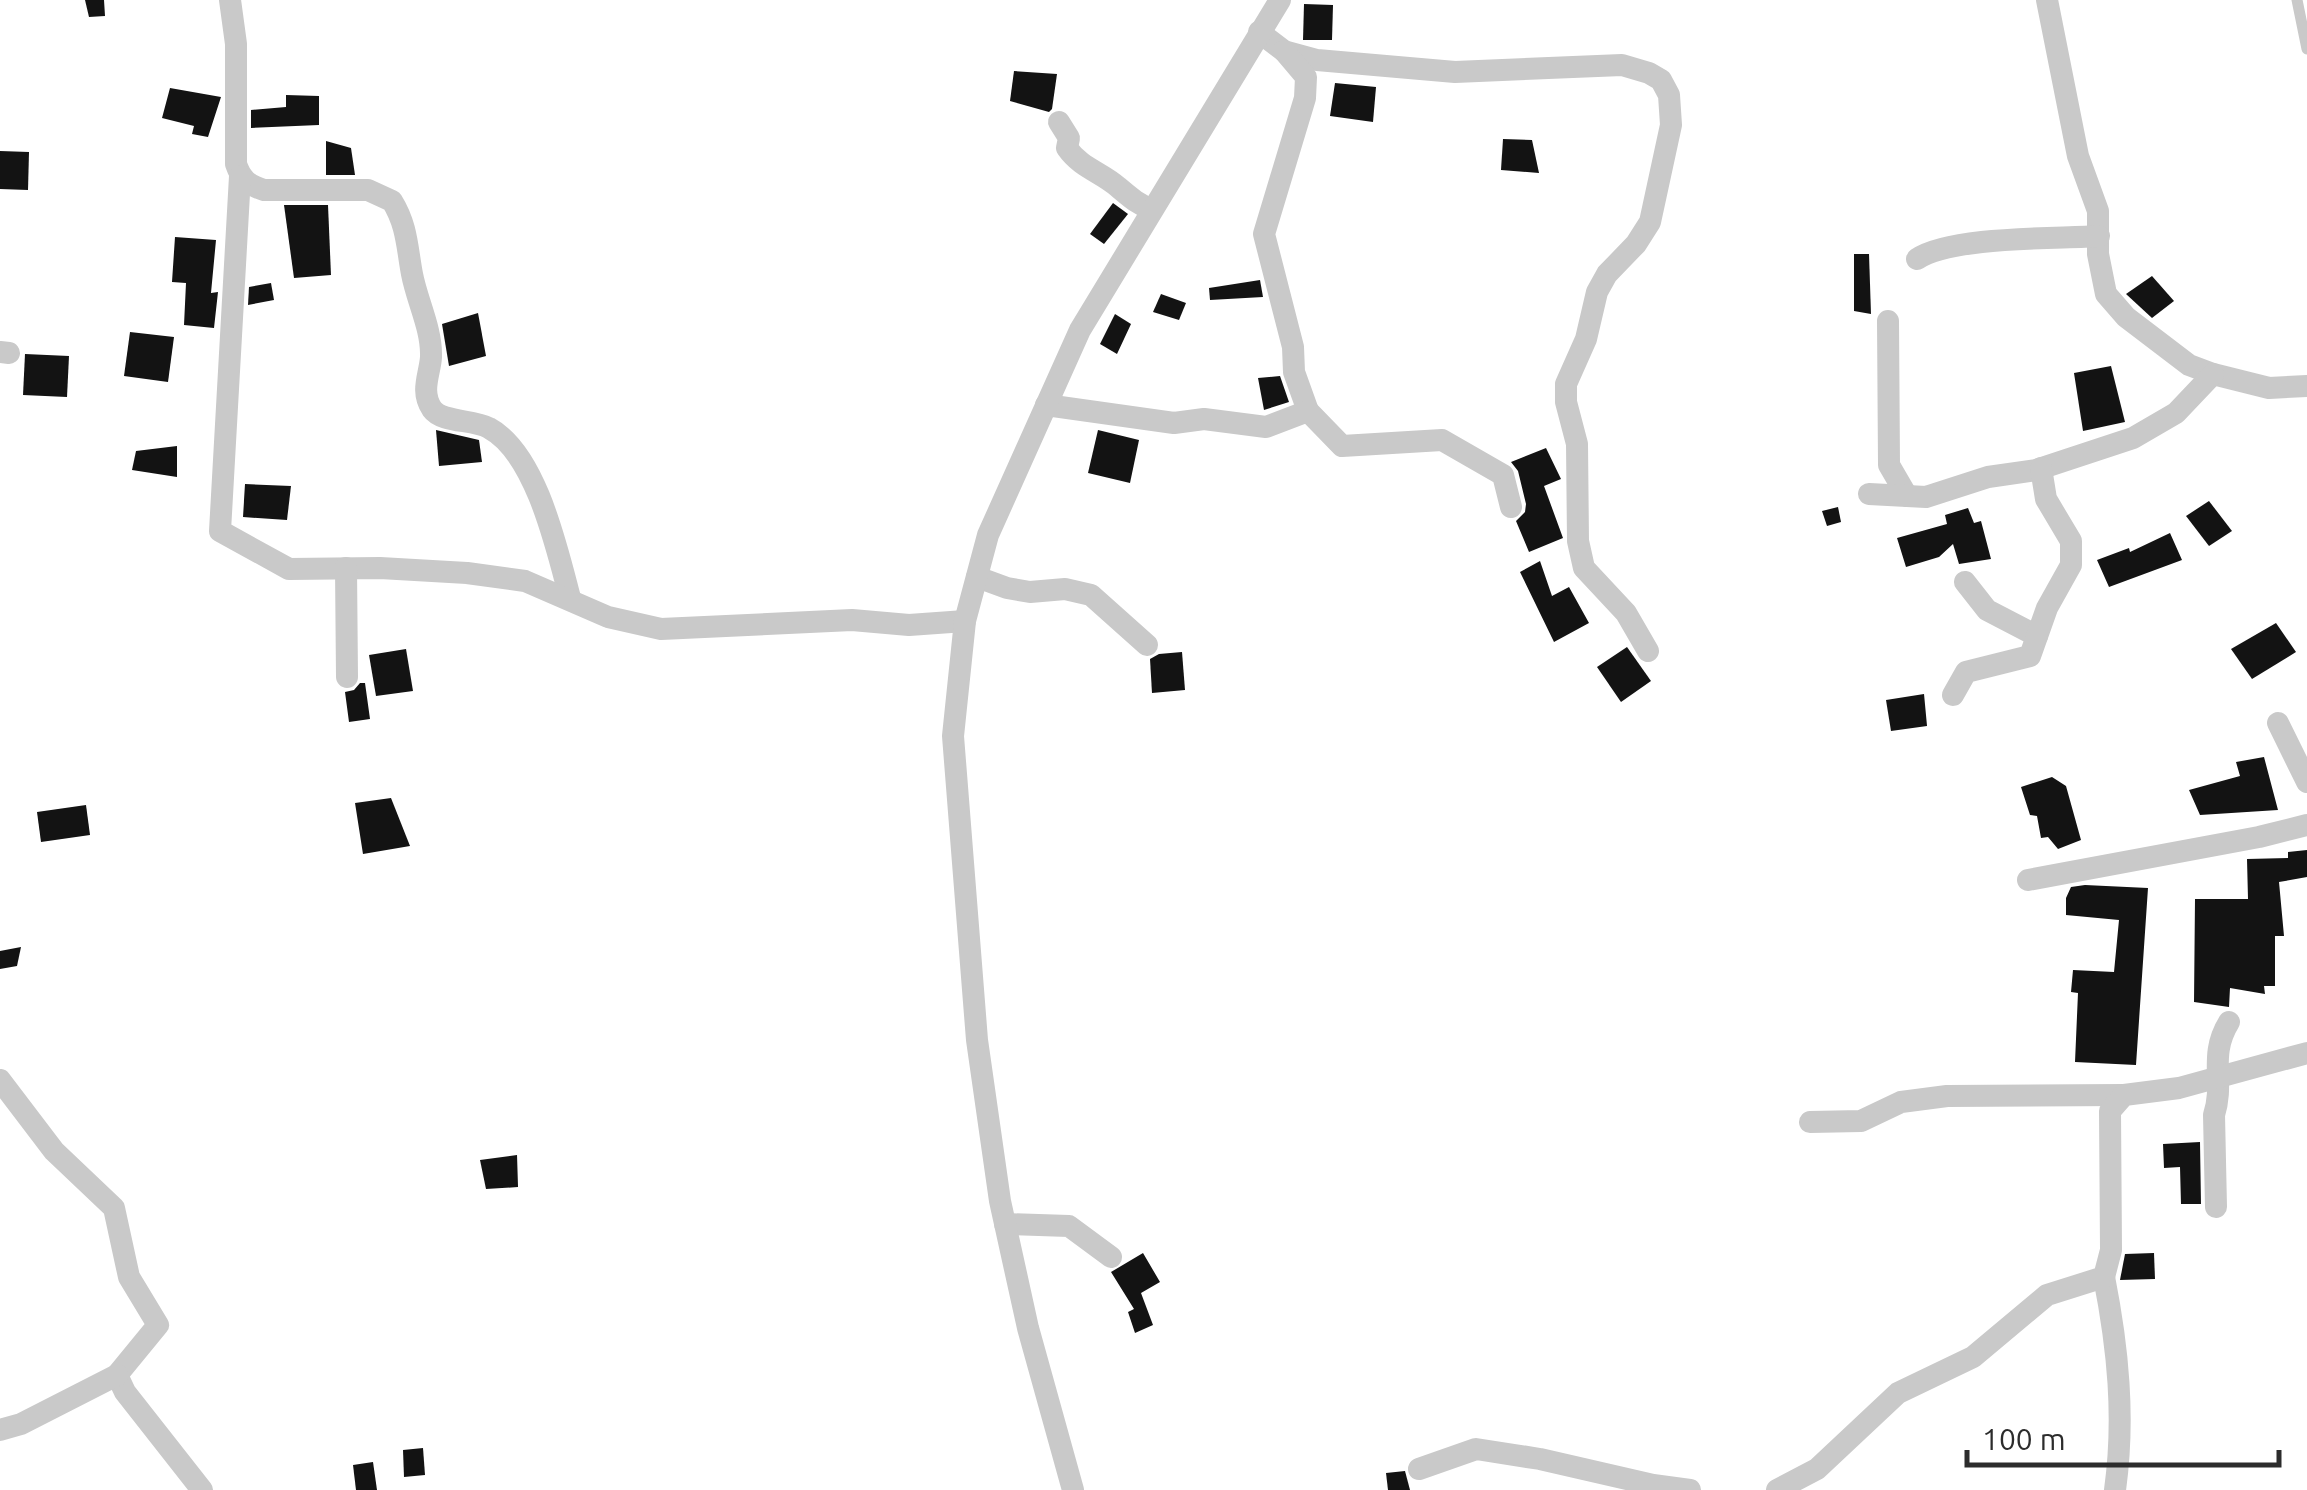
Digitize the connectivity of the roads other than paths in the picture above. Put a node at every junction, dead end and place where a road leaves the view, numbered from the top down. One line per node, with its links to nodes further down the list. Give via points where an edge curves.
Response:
1 (230, 0): 9 (street)
2 (1280, 0): 5 (street)
3 (2047, 0): 11 (street)
4 (2297, 0): 6 (lane)
5 (1258, 32): 7 (street); 10 (street)
6 (2307, 49)
7 (1284, 51): 17 (street, via 1306,77 1305,98 1264,234); 29 (street, via 1455,72 1622,65 1661,80 1671,125 1650,222 1596,292 1586,339 1566,384 1584,568 1626,614)
8 (1059, 122): 10 (street, via 1075,159)
9 (240, 176): 22 (street, via 220,531 289,569); 25 (street, via 264,190 368,190 392,201 409,239 430,344 430,404 442,416 494,430 535,482)
10 (1151, 208): 16 (street, via 1080,330)
11 (2100, 236): 12 (street, via 2011,239 1930,250); 14 (street, via 2106,294 2156,342)
12 (1916, 259)
13 (1888, 321): 20 (street, via 1888,465)
14 (2213, 374): 15 (street, via 2269,388); 18 (street, via 2176,413 2134,438)
15 (2307, 386)
16 (1046, 405): 17 (street, via 1174,423 1266,427); 23 (street, via 988,535)
17 (1308, 411): 21 (street, via 1342,446 1442,440 1503,476)
18 (2041, 468): 20 (street); 27 (street, via 2046,499 2071,541 2071,565)
19 (1869, 494): 20 (street)
20 (1907, 496)
21 (1511, 507)
22 (346, 568): 25 (street, via 525,581); 30 (street)
23 (977, 577): 26 (street); 28 (street, via 1030,592 1091,595)
24 (1964, 582): 27 (street, via 1986,610)
25 (570, 598): 26 (street, via 608,617 661,629)
26 (965, 621): 43 (street, via 953,736 977,1040)
27 (2037, 636): 31 (street, via 2030,656 1966,672)
28 (1146, 645)
29 (1648, 651)
30 (347, 676)
31 (1952, 695)
32 (2278, 723): 33 (street)
33 (2307, 782)
34 (2307, 825): 35 (street)
35 (2028, 880)
36 (2228, 1022): 38 (street, via 2216,1057)
37 (2307, 1054): 38 (street)
38 (2218, 1078): 40 (street); 42 (street)
39 (0, 1080): 46 (street, via 54,1152 114,1208 129,1277 158,1325)
40 (2124, 1096): 41 (street, via 1946,1096 1901,1102 1861,1120); 45 (street, via 2110,1110 2110,1250)
41 (1810, 1122)
42 (2216, 1207)
43 (1005, 1224): 44 (street, via 1069,1226); 50 (street)
44 (1110, 1257)
45 (2104, 1276): 52 (street, via 2047,1295 1972,1357 1898,1393 1817,1469); 53 (street, via 2122,1442)
46 (117, 1375): 47 (street); 49 (street)
47 (0, 1430)
48 (1420, 1470): 51 (street, via 1476,1449)
49 (202, 1490)
50 (1073, 1490)
51 (1690, 1490)
52 (1776, 1490)
53 (2114, 1490)

